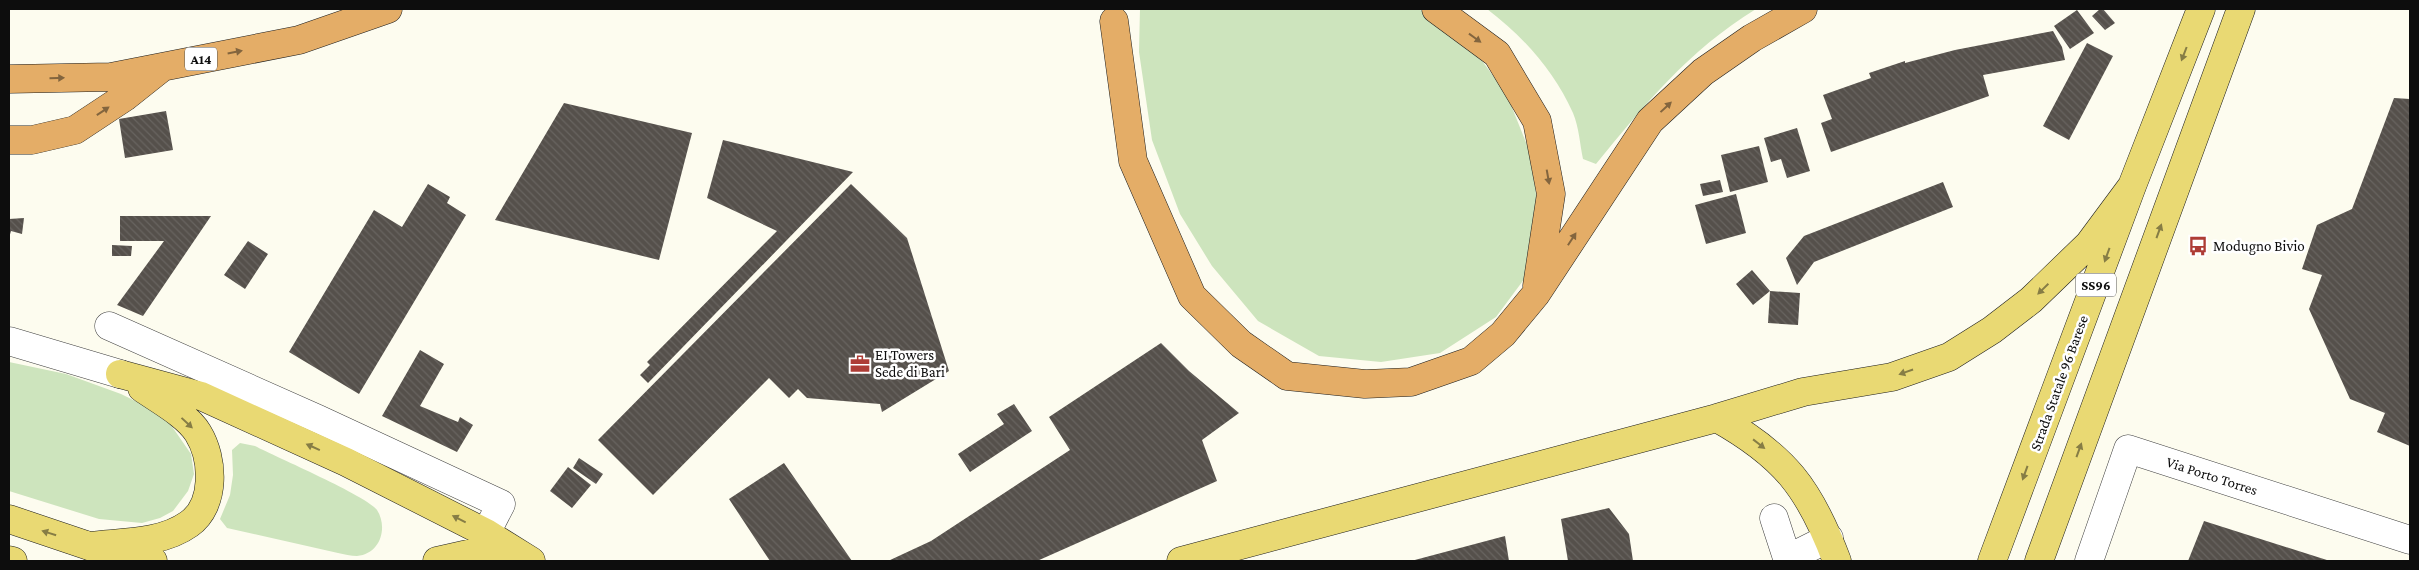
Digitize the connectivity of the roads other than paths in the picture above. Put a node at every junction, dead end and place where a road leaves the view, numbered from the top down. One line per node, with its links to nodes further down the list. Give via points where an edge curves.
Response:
1 (388, 9): 7 (highway, A14, one-way to 1, via 299,40)
2 (1436, 9): 11 (highway, one-way to 11, via 1497,54 1537,121 1551,194)
3 (1803, 9): 11 (highway, one-way to 3, via 1650,121 1703,72 1752,38)
4 (2201, 9): 10 (main road, Strada Statale 96 Barese / SS96, one-way to 10)
5 (2241, 9): 32 (main road, SS96, one-way to 5)
6 (1114, 21): 11 (highway, via 1133,161 1192,296 1241,344 1287,376 1365,384 1411,382 1471,361 1503,334)
7 (164, 66): 8 (highway, A14, one-way to 7, via 111,77); 9 (highway, A14, one-way to 7, via 32,140 75,130)
8 (9, 79)
9 (9, 140)
10 (2132, 186): 15 (main road, one-way to 15, via 2089,244 2031,300 1949,357 1892,377 1803,392); 31 (main road, Strada Statale 96 Barese / SS96, one-way to 31)
11 (1536, 294)
12 (109, 326): 18 (street, via 501,504)
13 (9, 341): 14 (street)
14 (120, 374): 18 (main road, one-way to 14, via 346,462 200,396); 21 (main road, one-way to 21, via 172,408 198,432 208,457 210,484 204,505 190,524 160,538)
15 (1717, 418): 20 (main road); 22 (main road, one-way to 22, via 1761,444 1786,469 1808,498)
16 (1774, 518): 25 (street)
17 (9, 520): 21 (main road, one-way to 17)
18 (486, 533): 23 (main road)
19 (2410, 540): 33 (street, Via Porto Torres, via 2128,449)
20 (1240, 545): 29 (main road); 30 (main road)
21 (89, 546): 27 (main road)
22 (1833, 550): 25 (street)
23 (522, 556): 28 (main road, via 477,552)
24 (9, 560): 26 (main road)
25 (1788, 560)
26 (14, 561)
27 (153, 561)
28 (437, 561)
29 (1181, 561)
30 (1215, 561)
31 (1992, 561)
32 (2038, 561)
33 (2089, 561)

